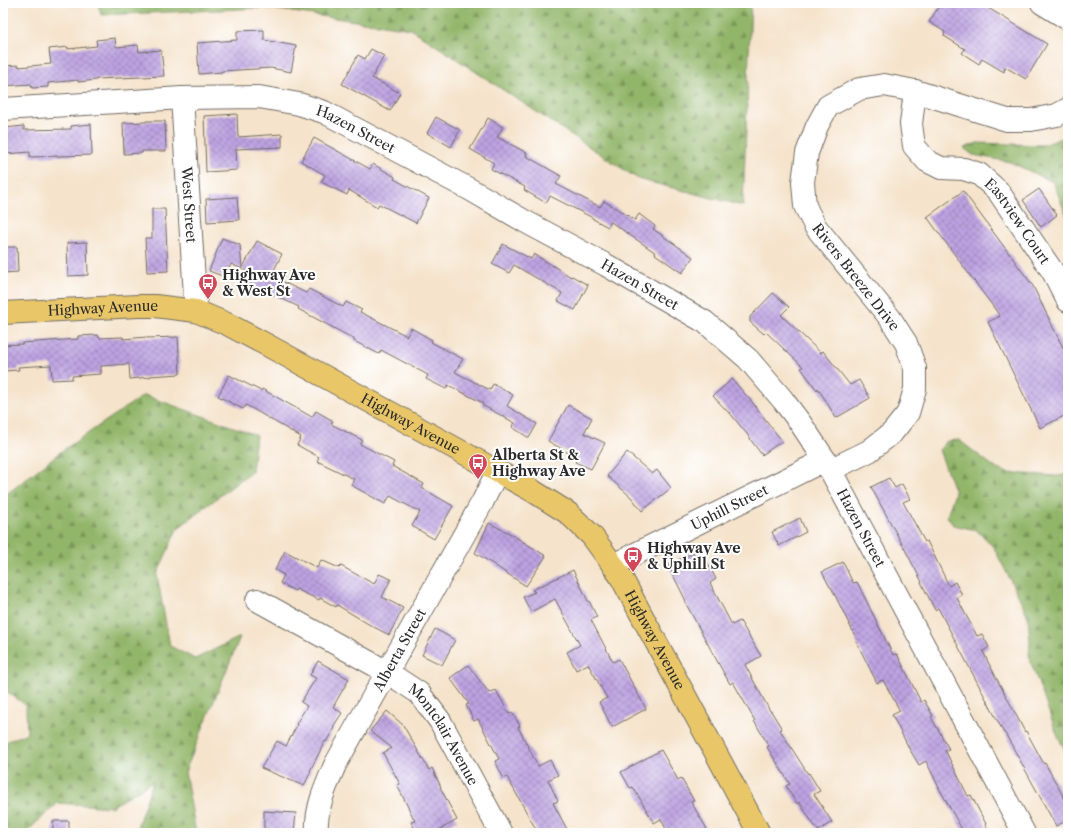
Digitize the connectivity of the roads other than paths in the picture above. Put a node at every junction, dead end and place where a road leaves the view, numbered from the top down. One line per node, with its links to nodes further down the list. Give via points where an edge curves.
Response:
1 (1042, 3): 2 (street)
2 (1068, 19)
3 (915, 92): 6 (street, Rivers Breeze Drive, via 1007,120 1031,120 1057,115); 7 (street, Eastview Court, via 911,124 914,146 927,161 941,168 964,169 979,174 998,191 1053,272); 10 (street, Rivers Breeze Drive, via 884,85 858,90 828,106 807,153 803,182 805,206 815,226 890,318 906,343 915,368 915,389 908,413 892,433 869,451)
4 (182, 98): 5 (street, Hazen Street); 8 (street, West Street); 10 (street, Hazen Street, via 259,97 299,104 324,112 606,265 705,322 748,359 801,424)
5 (3, 109)
6 (1068, 109)
7 (1068, 301)
8 (196, 311): 9 (main road, Highway Avenue, via 138,306); 11 (main road, Highway Avenue, via 268,345)
9 (3, 313)
10 (827, 465): 12 (street, Uphill Street); 18 (street, Hazen Street)
11 (497, 472): 12 (main road, Highway Avenue, via 568,513 592,536); 14 (street, Alberta Street, via 483,502)
12 (613, 564): 17 (main road, Highway Avenue)
13 (256, 600): 14 (street, Montclair Avenue)
14 (387, 672): 15 (street, Alberta Street, via 335,765 319,807); 16 (street, Montclair Avenue, via 419,693 440,721)
15 (317, 833)
16 (501, 833)
17 (759, 833)
18 (1024, 833)

